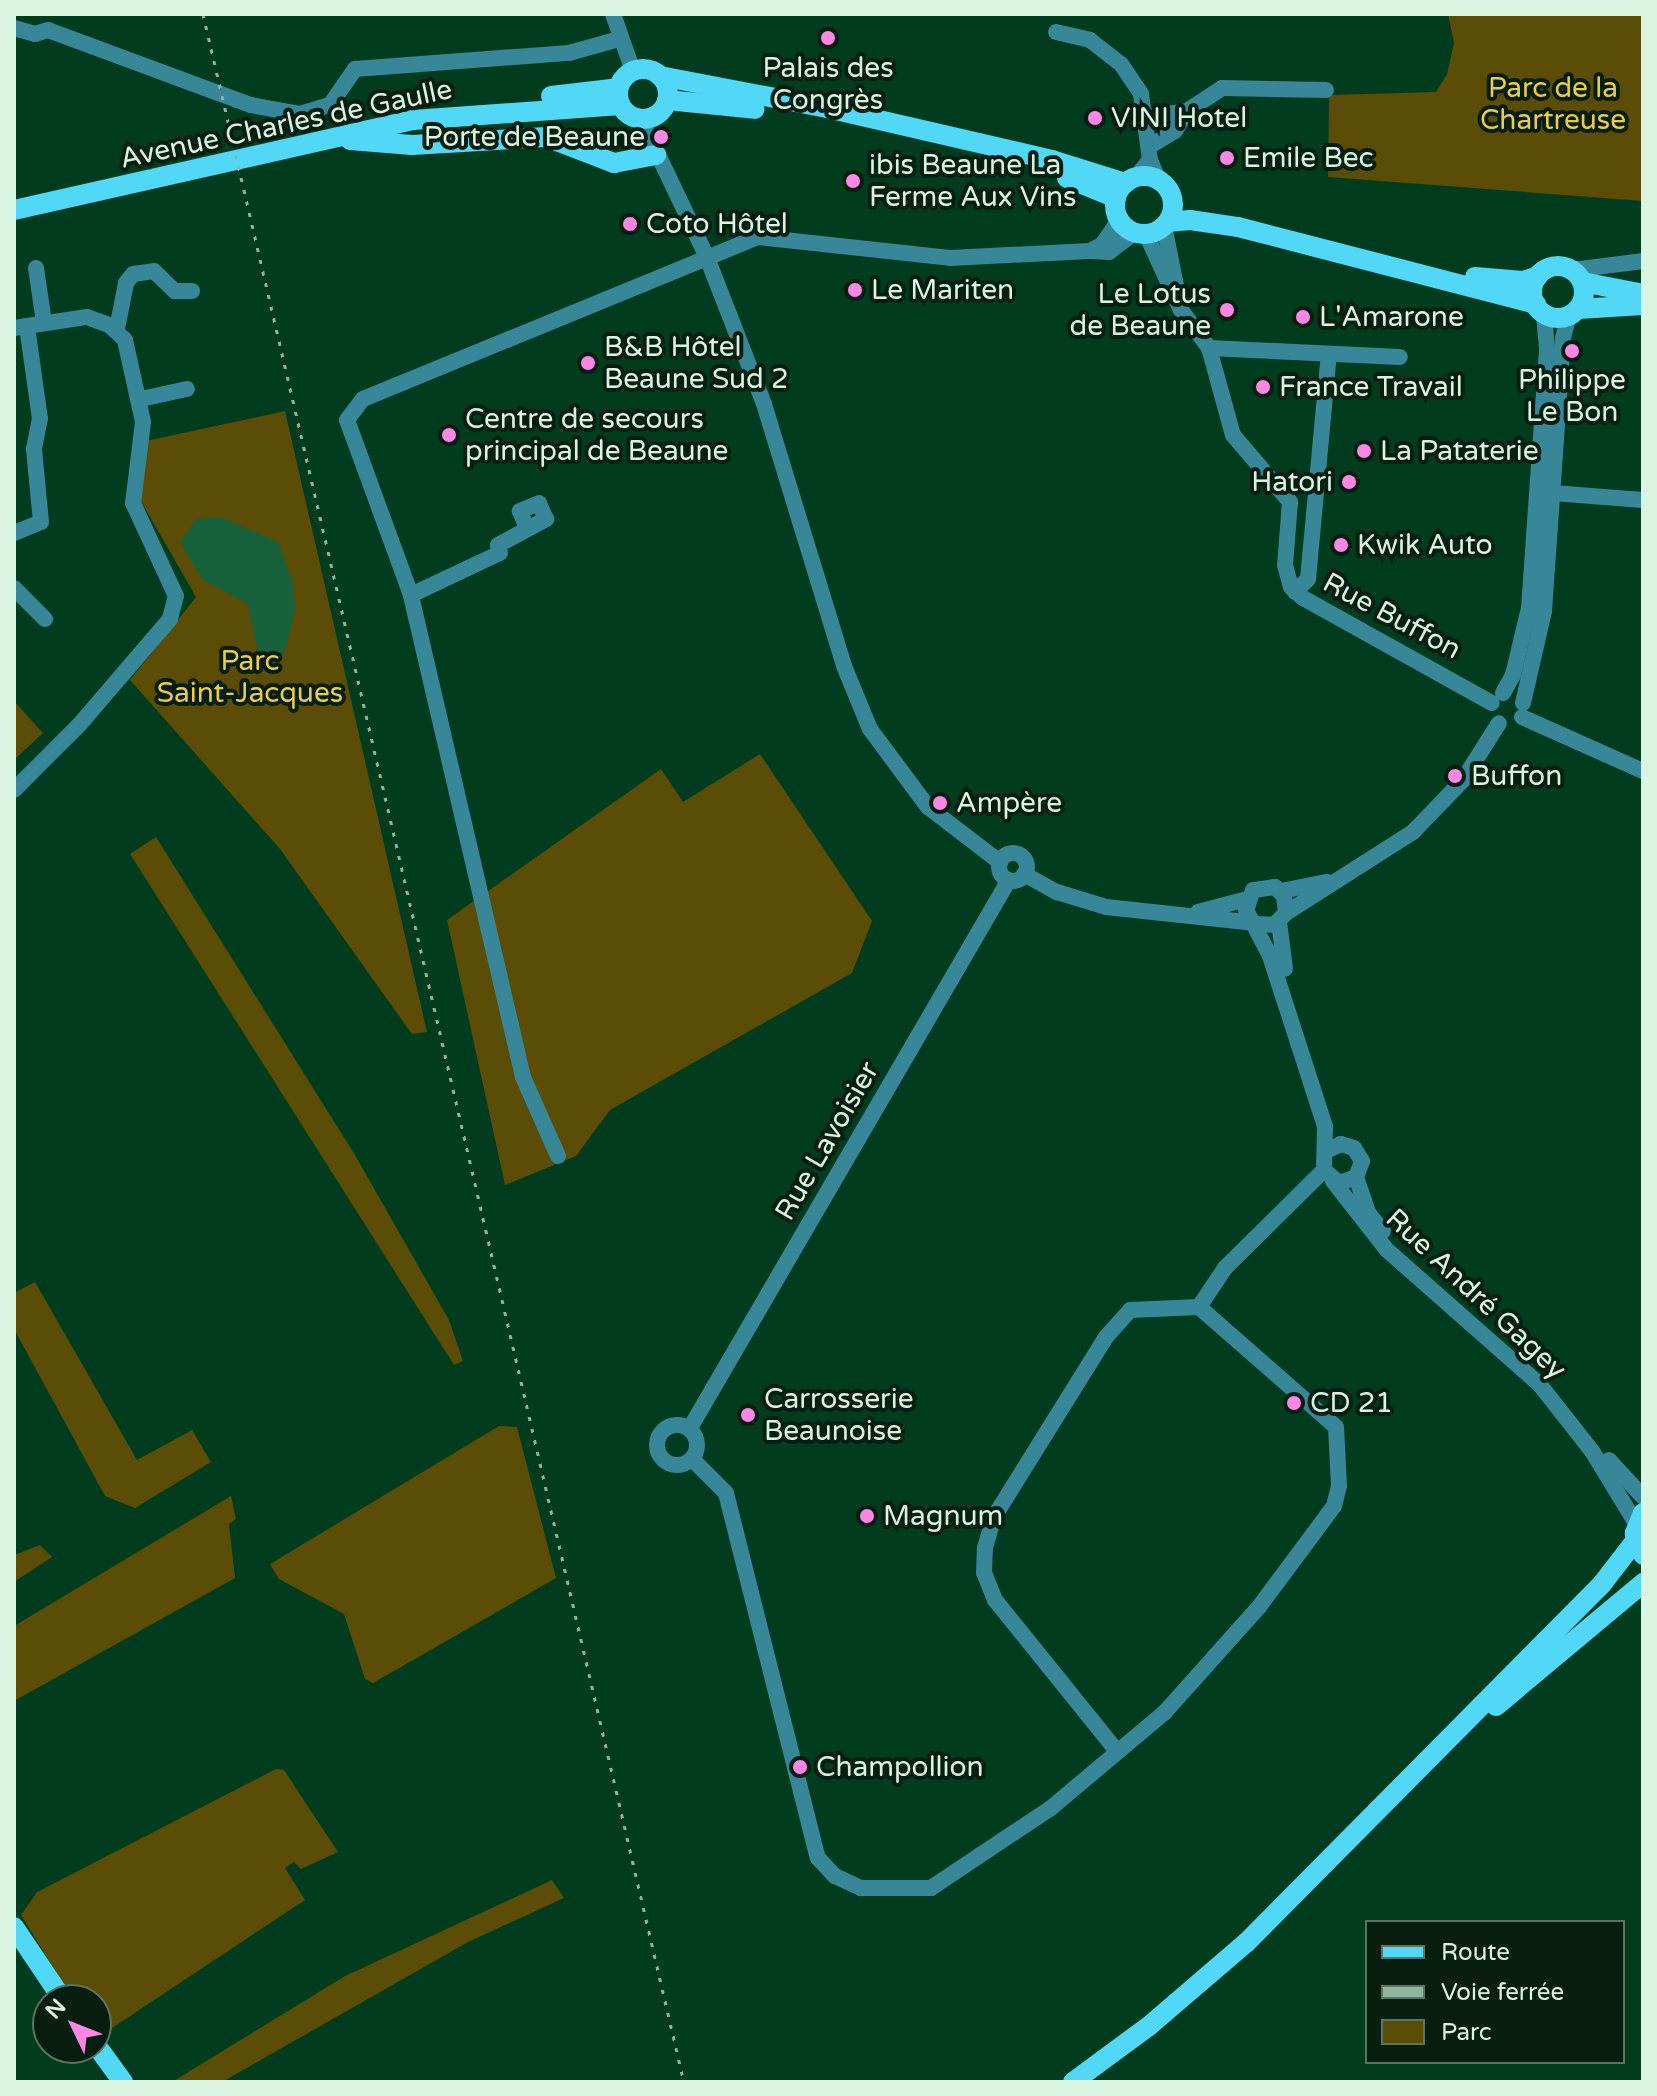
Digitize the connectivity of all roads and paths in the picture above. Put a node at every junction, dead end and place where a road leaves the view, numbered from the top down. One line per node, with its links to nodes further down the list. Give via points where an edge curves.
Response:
1 (613, 14): 5 (street)
2 (48, 22): 3 (street, via 35,34); 5 (street, via 271,111 322,111 355,69 569,53)
3 (14, 28)
4 (1056, 32): 14 (street, via 1090,40 1121,64 1141,94)
5 (619, 39): 6 (street)
6 (633, 71): 7 (main road, via 647,69); 9 (main road)
7 (660, 76): 10 (main road); 16 (main road, via 1052,160)
8 (1326, 90): 11 (street, via 1222,88)
9 (619, 97): 12 (main road); 13 (main road, Avenue Charles de Gaulle); 18 (main road, Avenue Charles de Gaulle, via 486,104 278,141)
10 (667, 100): 12 (main road, via 655,116); 16 (main road, via 834,119 1055,174)
11 (1187, 111): 14 (street); 14 (street, via 1175,131)
12 (641, 119): 15 (street)
13 (326, 139): 15 (main road, via 412,145 546,137 614,163); 19 (main road, Avenue Charles de Gaulle)
14 (1151, 147): 16 (main road); 17 (main road)
15 (656, 155): 22 (street)
16 (1126, 186): 20 (main road)
17 (1173, 198): 20 (main road); 21 (main road)
18 (14, 200)
19 (14, 210)
20 (1146, 227): 21 (main road); 22 (street, via 1111,235 1090,251 950,258 772,236); 35 (street, Rue Buffon, via 1181,310)
21 (1238, 227): 25 (main road)
22 (706, 255): 46 (street, via 363,399 347,420); 53 (street, via 764,404 844,666 870,729 928,807)
23 (1643, 261): 27 (street)
24 (36, 268): 33 (street)
25 (1433, 276): 26 (main road, via 1516,281); 31 (main road)
26 (1538, 276): 27 (main road, via 1553,267); 31 (main road, via 1533,289)
27 (1577, 276): 29 (main road); 32 (main road, via 1584,294)
28 (192, 291): 34 (street, via 175,291 154,271 133,274 126,283)
29 (1643, 294)
30 (1643, 305): 32 (main road)
31 (1540, 309): 32 (main road); 48 (street, via 1547,349 1530,594 1524,637)
32 (1573, 313): 40 (street)
33 (28, 325): 34 (street, via 87,317); 43 (street, via 40,419 34,449 41,522)
34 (117, 329): 39 (street, via 128,346)
35 (1209, 348): 36 (street); 45 (street, Rue Buffon, via 1233,435 1290,502 1285,573)
36 (1329, 354): 37 (street); 45 (street, via 1308,579)
37 (1400, 357)
38 (187, 389): 39 (street)
39 (141, 399): 52 (street, via 142,443 133,503 174,588 173,612 80,724)
40 (1553, 493): 41 (street); 49 (street, via 1544,611)
41 (1643, 500)
42 (527, 528): 46 (street, via 498,545 500,553)
43 (14, 533)
44 (14, 588): 47 (street)
45 (1295, 592): 48 (street, Rue Buffon)
46 (411, 595): 63 (street, via 523,1077)
47 (45, 619)
48 (1498, 698): 49 (street, via 1517,695); 50 (street, via 1493,717)
49 (1522, 710): 50 (street, via 1514,724); 51 (street)
50 (1499, 723): 54 (street, via 1463,780 1433,814)
51 (1643, 771)
52 (14, 790)
53 (1000, 862): 55 (street, via 1002,875); 55 (street, via 1010,853 1019,854 1026,865)
54 (1347, 876): 56 (street); 59 (street)
55 (1016, 877): 58 (street, via 1106,907); 67 (street, Rue Lavoisier)
56 (1281, 891): 57 (street, via 1263,886); 59 (street)
57 (1247, 899): 58 (street); 60 (street, via 1248,915)
58 (1185, 915): 60 (street)
59 (1282, 918): 60 (street); 61 (street, via 1280,953)
60 (1256, 924): 62 (street)
61 (1345, 1144): 62 (street); 65 (street, Rue André Gagey, via 1360,1156)
62 (1328, 1150): 64 (street)
63 (558, 1156)
64 (1328, 1176): 65 (street); 66 (street, via 1225,1268); 70 (street, Rue André Gagey, via 1387,1250 1540,1385 1592,1451)
65 (1356, 1177): 69 (street, Rue André Gagey, via 1375,1222 1525,1356)
66 (1199, 1307): 72 (street, via 1336,1427 1339,1486 1329,1515 1259,1607 1165,1712); 72 (street, via 1130,1310 1106,1337 994,1517 985,1548 984,1573 995,1600)
67 (690, 1428): 68 (street, via 697,1443); 68 (street, via 668,1426 657,1445 669,1464)
68 (692, 1459): 72 (street, via 726,1493 808,1833 818,1858 835,1876 861,1888 886,1890 921,1890 943,1883 1051,1808)
69 (1643, 1497)
70 (1640, 1534): 73 (main road, via 1602,1584)
71 (1643, 1583): 73 (main road)
72 (1116, 1750)
73 (1394, 1796): 78 (main road, via 1202,1983)
74 (14, 1927): 75 (main road)
75 (52, 1984)
76 (110, 2064): 77 (main road)
77 (123, 2082)
78 (1073, 2082)

